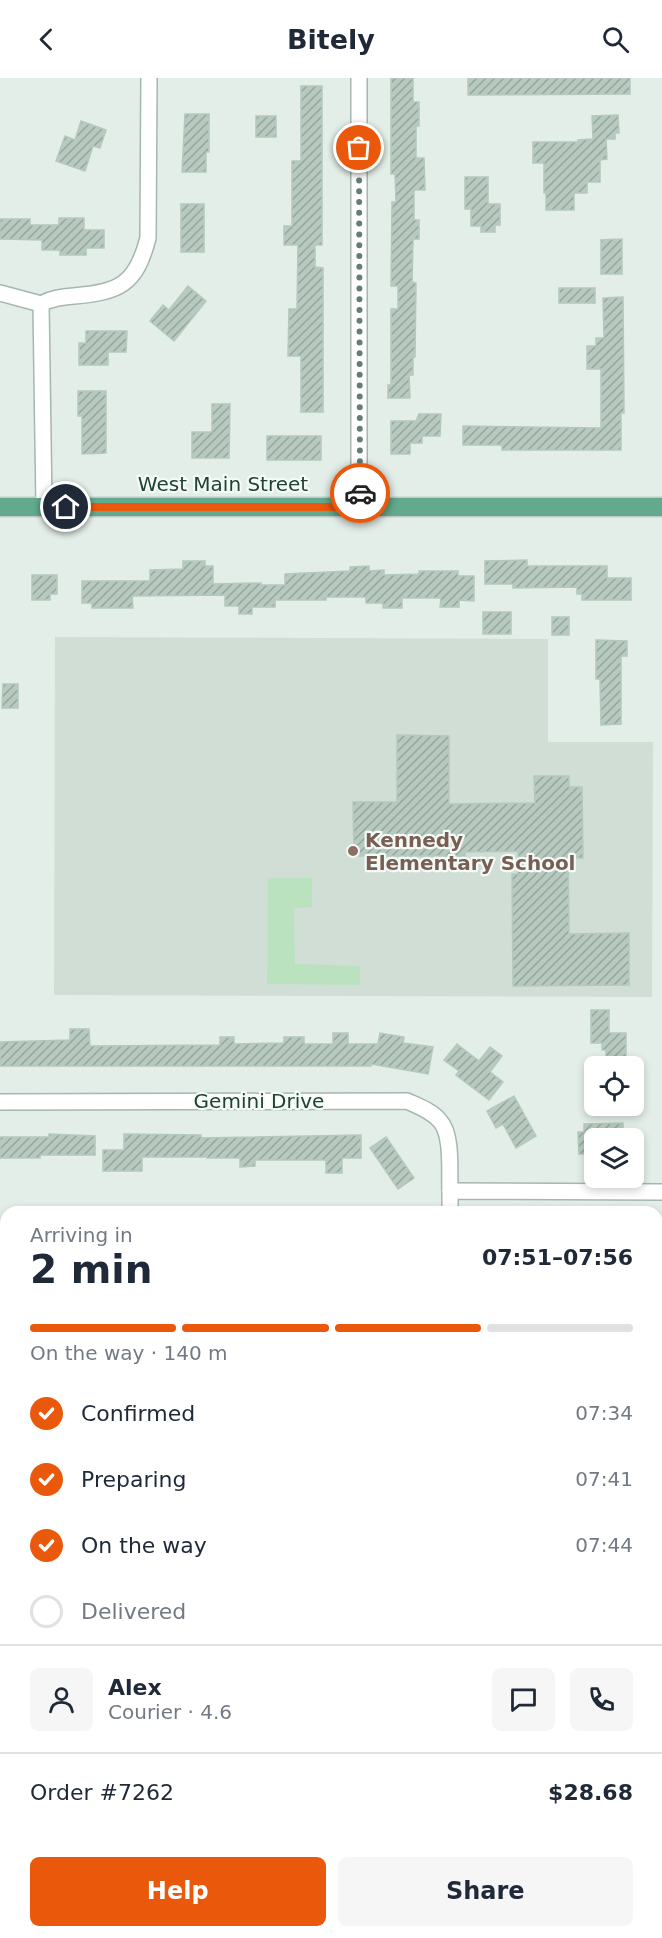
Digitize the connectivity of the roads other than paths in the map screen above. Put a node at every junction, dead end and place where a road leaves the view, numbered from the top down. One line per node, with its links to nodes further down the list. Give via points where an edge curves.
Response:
1 (149, 78): 4 (street, via 148,238 138,268 127,281 102,293 51,298)
2 (359, 78): 7 (street)
3 (0, 293): 4 (street)
4 (42, 304): 6 (street)
5 (0, 507): 6 (main road, West Main Street)
6 (44, 507): 7 (main road, West Main Street)
7 (359, 507): 8 (main road, West Main Street)
8 (662, 507)
9 (0, 1102): 10 (street, Gemini Drive, via 407,1101 444,1126 448,1135)
10 (450, 1191): 11 (street); 12 (street)
11 (662, 1192)
12 (450, 1206)

